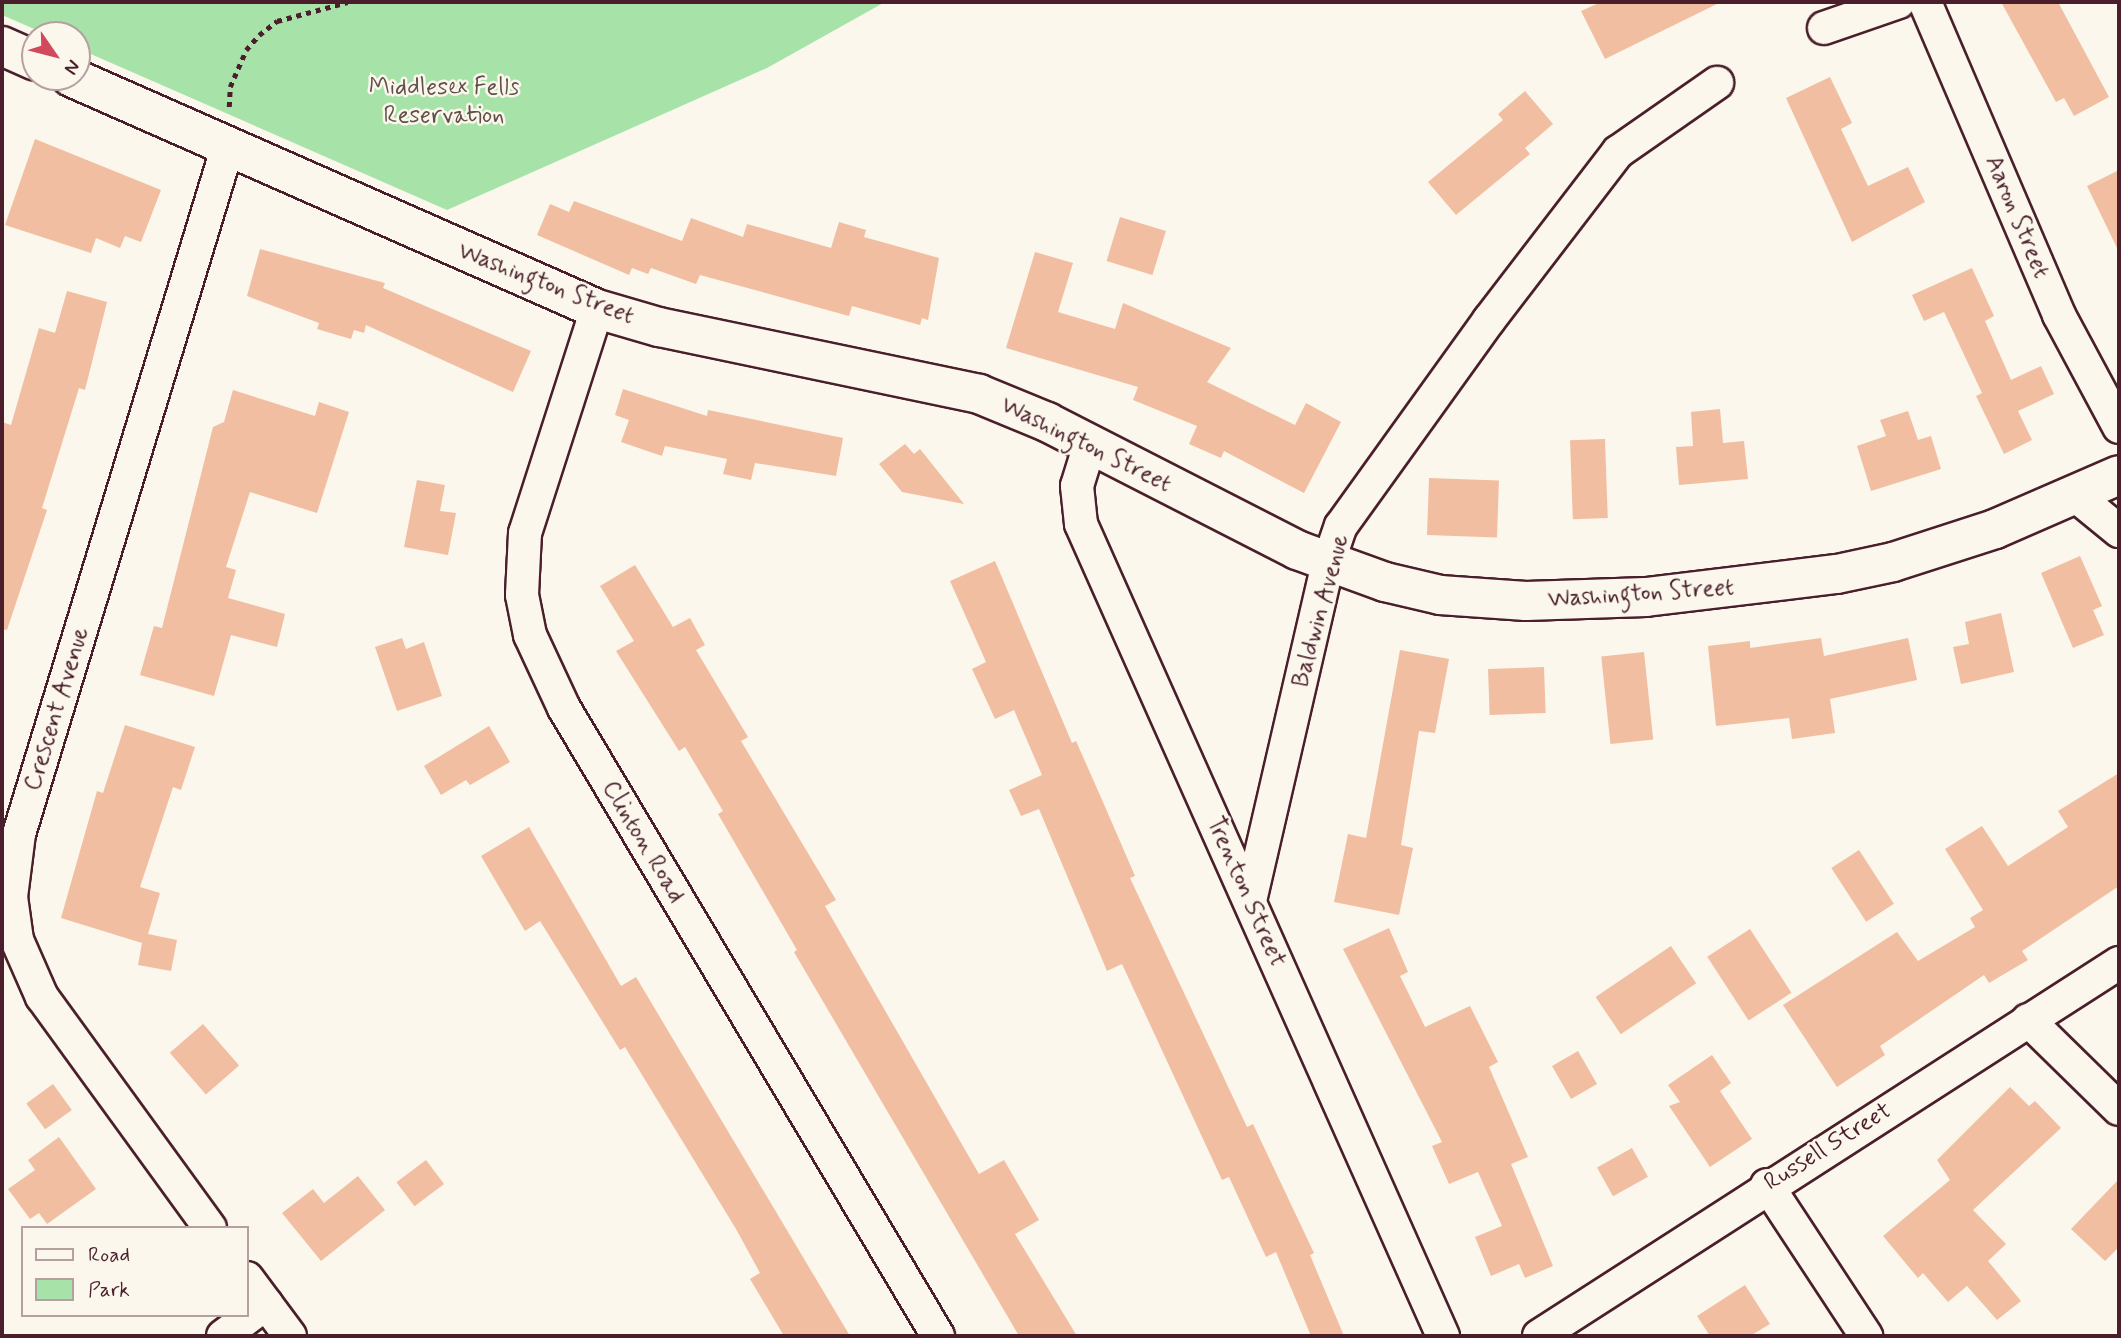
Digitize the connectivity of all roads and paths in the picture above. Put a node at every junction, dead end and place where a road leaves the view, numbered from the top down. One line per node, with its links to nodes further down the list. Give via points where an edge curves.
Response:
1 (348, 2): 9 (path, via 277,21 246,50 230,87)
2 (1899, 2): 4 (street)
3 (1926, 2): 11 (street, Aaron Street, via 2059,315)
4 (1824, 28)
5 (2, 46): 6 (main road)
6 (21, 55)
7 (1717, 83): 16 (street, Baldwin Avenue, via 1618,152 1489,320 1341,526)
8 (91, 86): 9 (main road, Washington Street)
9 (227, 149): 10 (main road, Washington Street); 22 (street, Crescent Avenue, via 19,834 11,897 17,940 32,980)
10 (597, 309): 12 (main road, Washington Street, via 709,338 957,387 1000,401); 27 (street, Clinton Road, via 525,533 522,595 530,635 564,708)
11 (2119, 427)
12 (1090, 444): 16 (main road, Washington Street); 17 (street, Trenton Street, via 1077,486 1082,524)
13 (2119, 475): 14 (main road, Washington Street)
14 (2075, 495): 15 (street); 16 (main road, Washington Street, via 1995,529 1893,562 1781,583 1646,597 1486,600 1411,589)
15 (2119, 531)
16 (1328, 563): 17 (street, Baldwin Avenue)
17 (1250, 901): 28 (street, Trenton Street)
18 (2119, 963): 19 (street, Russell Street)
19 (2028, 1020): 20 (street); 21 (street, Russell Street)
20 (2119, 1109)
21 (1767, 1185): 29 (street, Russell Street); 30 (street)
22 (209, 1226)
23 (248, 1279): 24 (street)
24 (267, 1304): 25 (street); 26 (street)
25 (223, 1336)
26 (290, 1336)
27 (938, 1336)
28 (1443, 1336)
29 (1539, 1336)
30 (1866, 1336)

